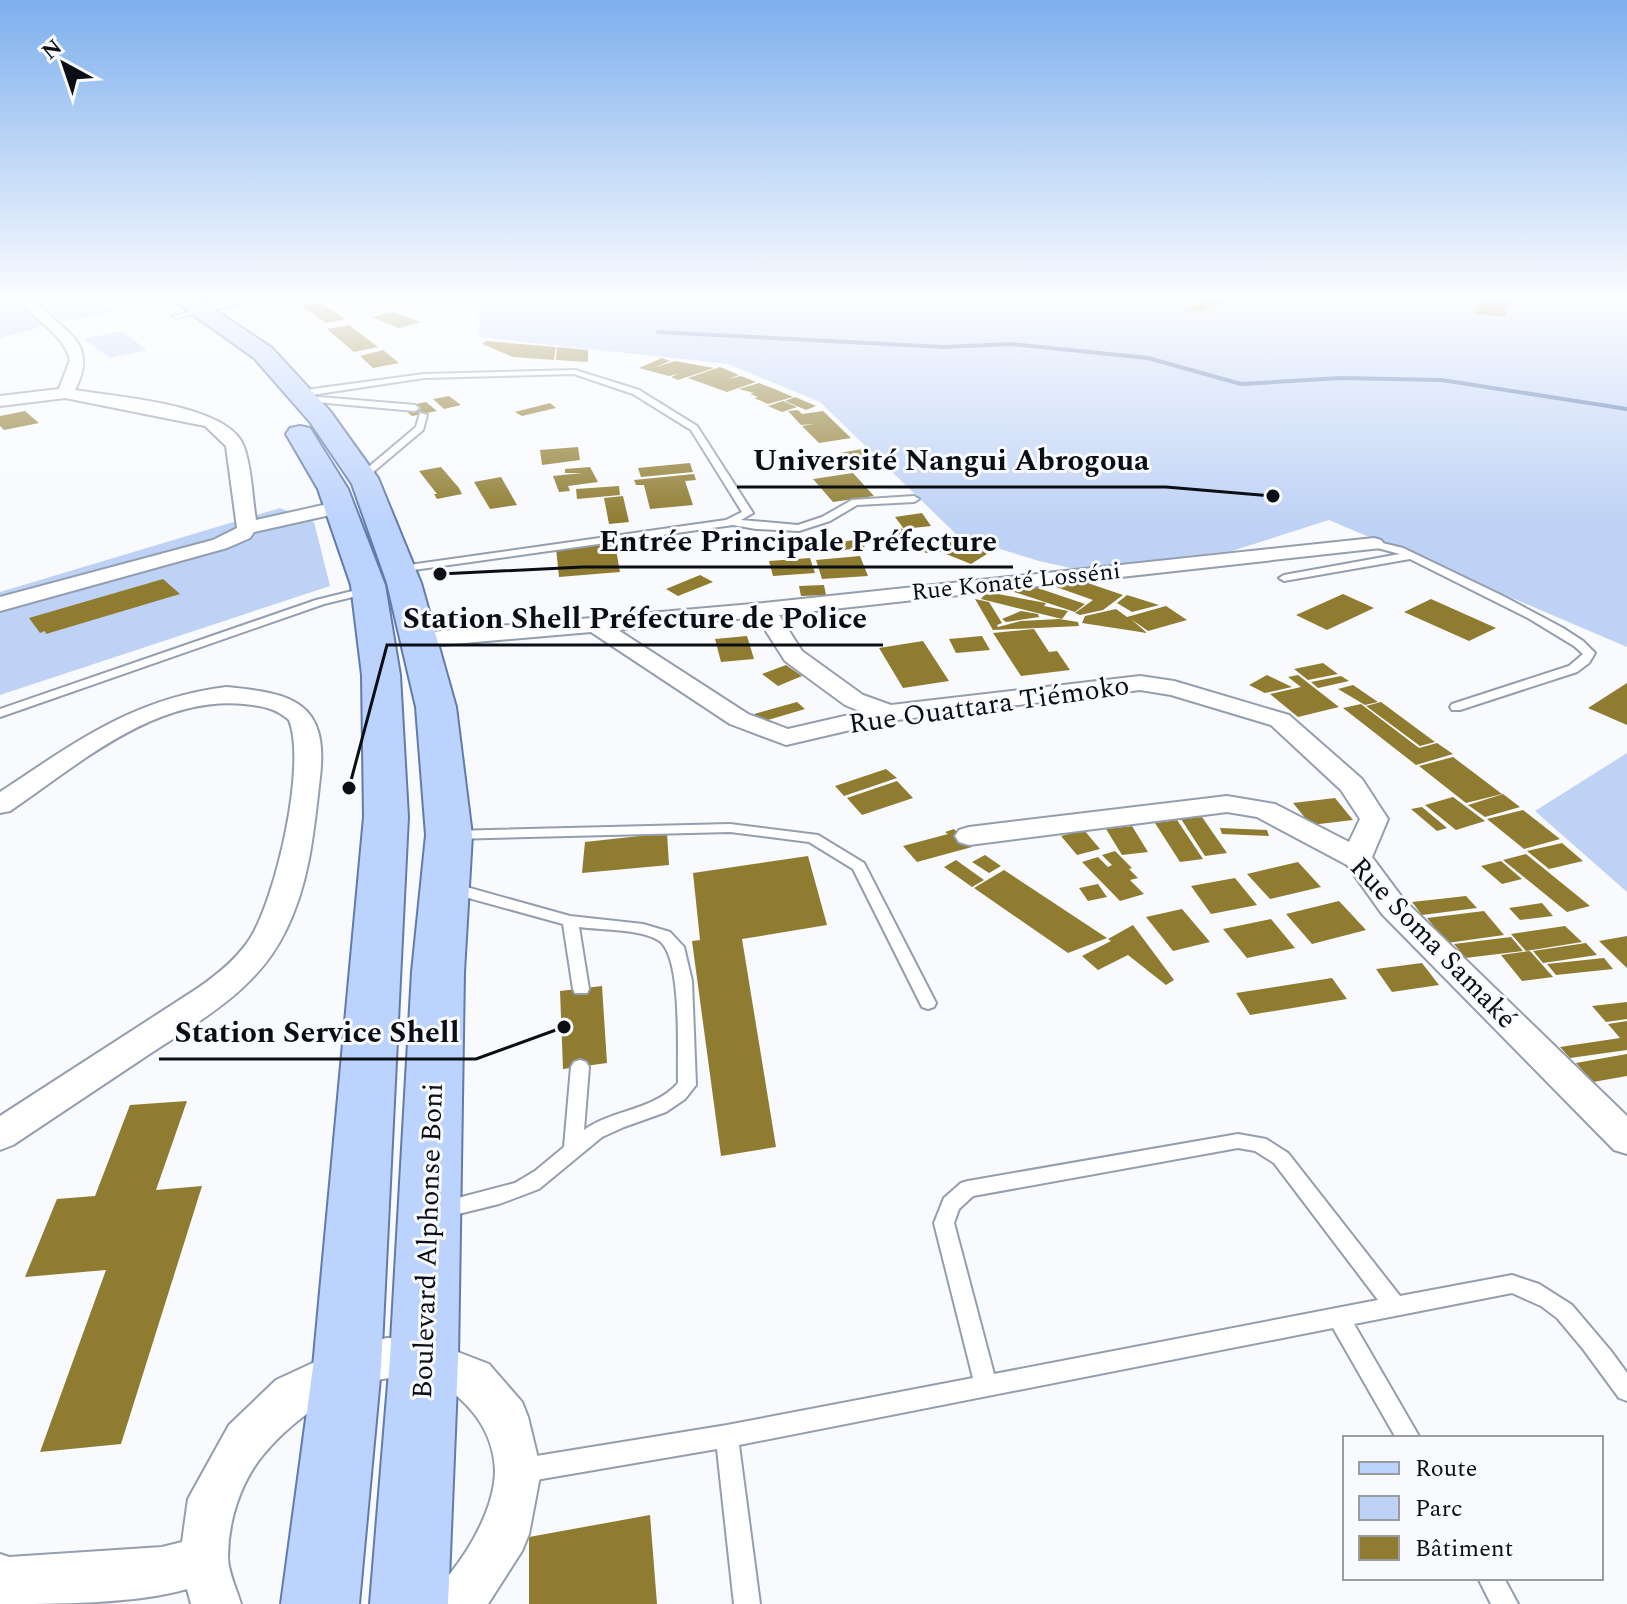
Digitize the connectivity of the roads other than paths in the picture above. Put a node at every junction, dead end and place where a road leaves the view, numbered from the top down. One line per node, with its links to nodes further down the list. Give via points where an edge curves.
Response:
1 (77, 373): 6 (street)
2 (253, 373): 9 (main road, Boulevard Alphonse Boni)
3 (280, 373): 7 (main road, Boulevard Alphonse Boni)
4 (495, 373): 7 (lane, via 424,376)
5 (576, 373): 11 (lane, via 636,392 694,428 748,513)
6 (65, 393): 8 (street); 12 (street, via 179,413 222,429 235,445)
7 (300, 396): 9 (main road, Boulevard Alphonse Boni, via 320,417); 9 (lane, via 419,411 420,428)
8 (0, 401)
9 (352, 492): 12 (street); 16 (main road, Boulevard Alphonse Boni)
10 (914, 499): 11 (lane, via 855,502 799,528)
11 (733, 521): 16 (lane)
12 (247, 528): 17 (street, via 220,544)
13 (1374, 544): 14 (lane); 18 (street, Rue Konaté Losséni)
14 (1410, 555): 15 (lane); 21 (lane, via 1555,628 1585,645 1589,653 1573,669)
15 (1284, 578)
16 (384, 580): 20 (main road, Boulevard Alphonse Boni); 22 (lane); 40 (main road, Boulevard Alphonse Boni, via 386,817)
17 (0, 604)
18 (764, 610): 19 (street, Rue Konaté Losséni); 23 (street, via 793,656 854,700)
19 (594, 624): 20 (street, Rue Konaté Losséni); 23 (street, Rue Ouattara Tiémoko, via 739,719 786,737)
20 (419, 640): 25 (main road, Boulevard Alphonse Boni, via 436,707)
21 (1456, 707)
22 (0, 713)
23 (889, 713): 27 (street, Rue Ouattara Tiémoko, via 1140,683 1261,714 1280,720 1352,785 1374,819)
24 (0, 805): 33 (street, via 120,727 208,696 282,703 302,721 309,747 301,835 274,926 259,951 226,986)
25 (449, 835): 28 (main road, Boulevard Alphonse Boni); 31 (lane, via 730,828 813,838 859,866)
26 (969, 836): 27 (street, Rue Soma Samaké, via 1227,804 1265,810)
27 (1357, 858): 34 (street, Rue Soma Samaké, via 1393,907)
28 (444, 886): 29 (lane); 36 (main road, Boulevard Alphonse Boni)
29 (570, 921): 30 (lane); 35 (lane, via 643,929 676,947 684,981 687,1085 662,1109 603,1127)
30 (581, 989)
31 (928, 1003)
32 (580, 1067): 35 (lane)
33 (0, 1135)
34 (1627, 1139)
35 (573, 1150): 36 (lane, via 534,1182 501,1197)
36 (430, 1213): 39 (main road, Boulevard Alphonse Boni)
37 (1396, 1307): 38 (lane); 41 (lane, via 1281,1158 1259,1144 1238,1141 968,1189 951,1204 944,1223); 42 (lane, via 1512,1284 1531,1288 1563,1309)
38 (1339, 1318): 41 (lane); 44 (lane)
39 (424, 1359): 40 (street, via 387,1358); 45 (street, via 473,1379 506,1417); 50 (main road, Boulevard Alphonse Boni)
40 (347, 1367): 48 (street, via 292,1395 245,1441 212,1499); 49 (main road, Boulevard Alphonse Boni)
41 (986, 1386): 43 (lane)
42 (1627, 1391)
43 (727, 1436): 45 (lane); 52 (lane)
44 (1408, 1436)
45 (518, 1471): 51 (street, via 505,1534)
46 (0, 1579): 48 (street, via 162,1572)
47 (1491, 1580): 53 (lane)
48 (209, 1582)
49 (320, 1604)
50 (409, 1604)
51 (454, 1604)
52 (747, 1604)
53 (1505, 1604)

